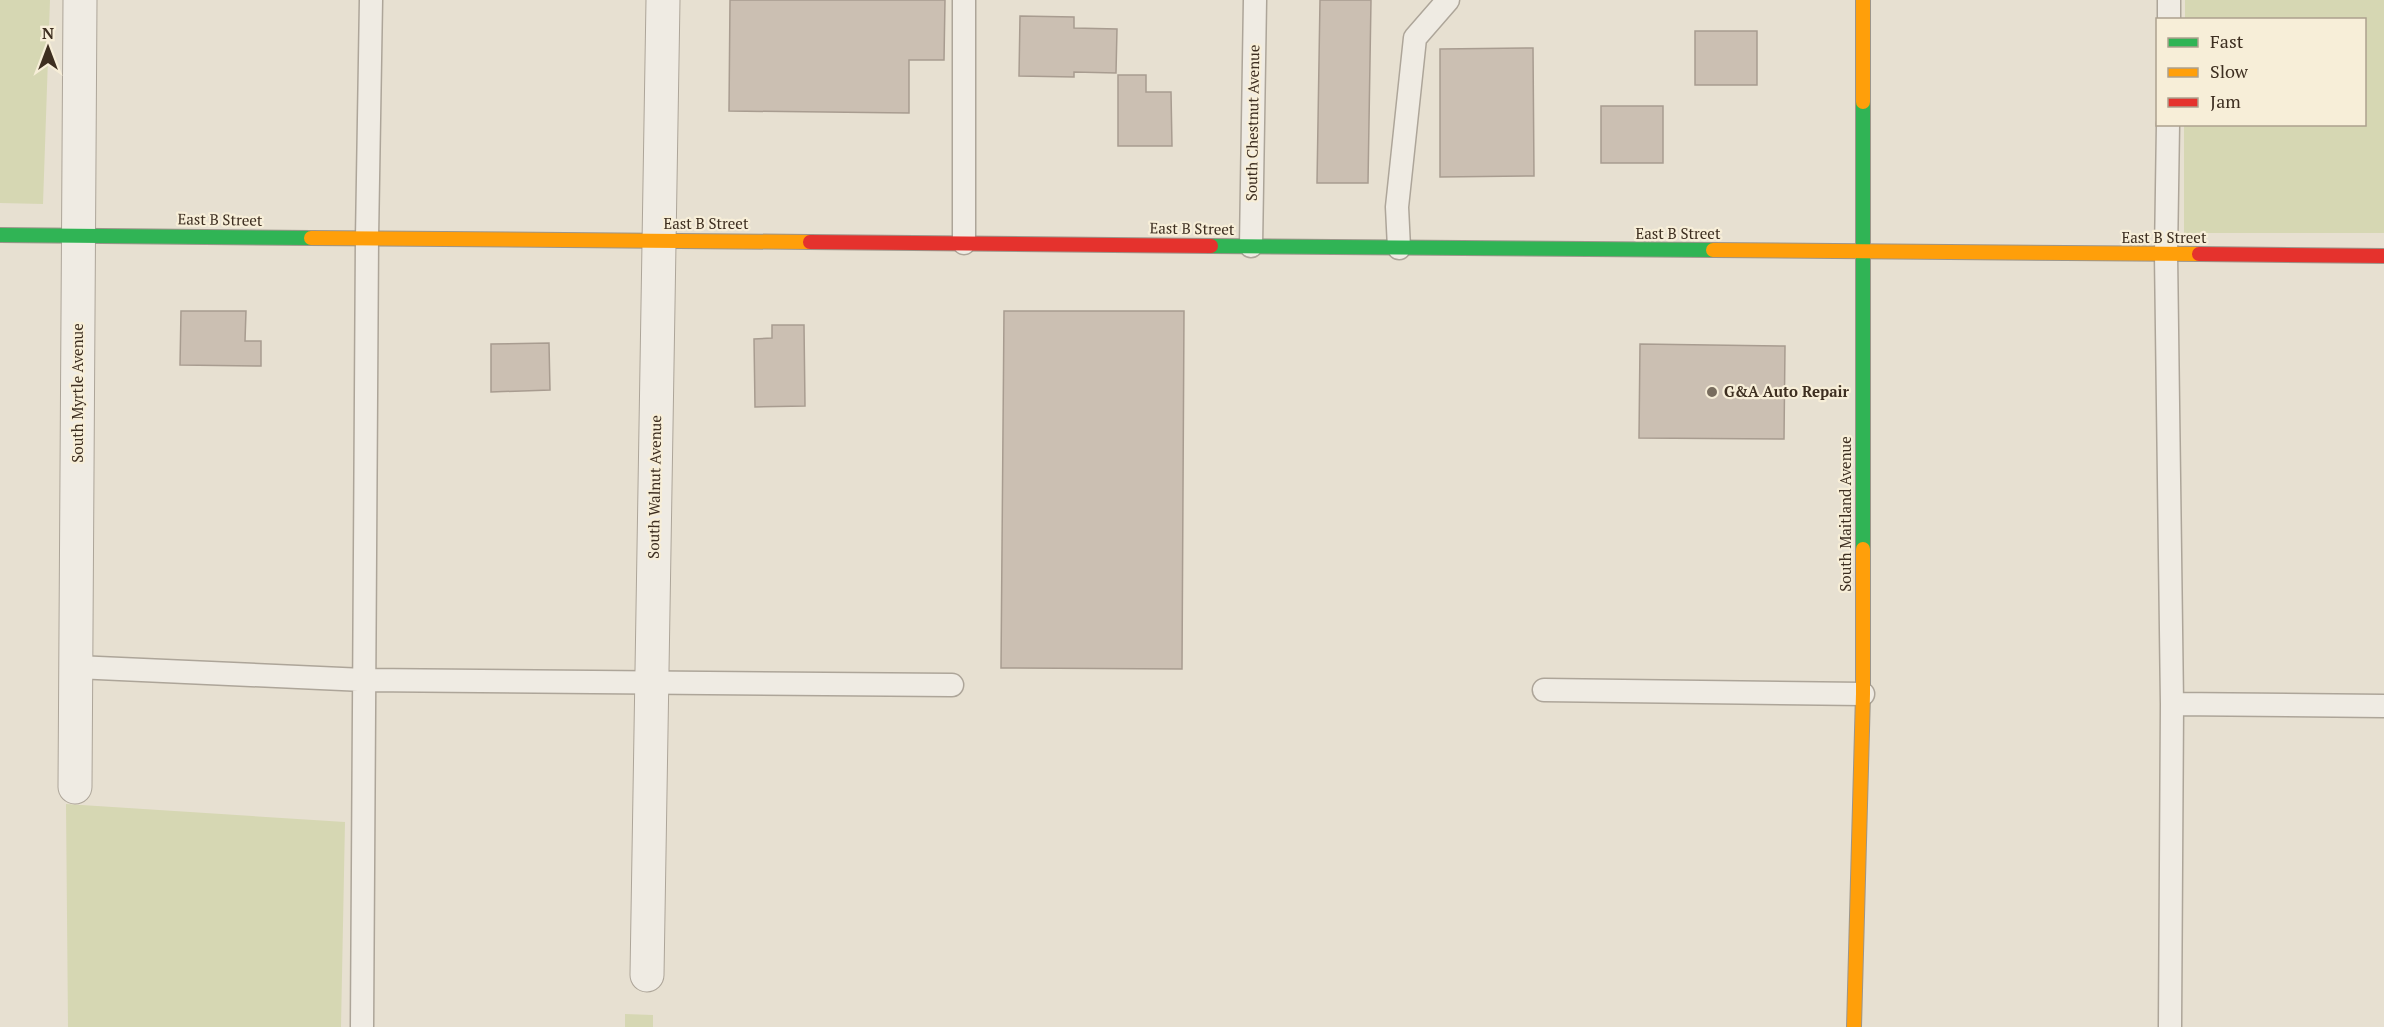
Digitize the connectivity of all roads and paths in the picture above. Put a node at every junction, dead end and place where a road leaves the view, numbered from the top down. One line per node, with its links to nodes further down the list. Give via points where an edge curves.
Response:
1 (80, 0): 12 (street, South Myrtle Avenue)
2 (371, 0): 13 (lane)
3 (663, 0): 14 (street, South Walnut Avenue)
4 (964, 0): 15 (lane)
5 (1255, 0): 16 (lane, South Chestnut Avenue)
6 (1448, 0): 17 (lane, via 1415,38 1397,207)
7 (1863, 0): 18 (street, South Maitland Avenue)
8 (2169, 0): 9 (lane)
9 (2169, 18)
10 (2168, 126): 19 (lane)
11 (0, 235): 12 (street, East B Street)
12 (79, 235): 13 (street, East B Street); 21 (street, South Myrtle Avenue)
13 (367, 238): 14 (street, East B Street); 22 (lane)
14 (659, 240): 15 (street, East B Street); 23 (street, South Walnut Avenue)
15 (964, 243): 16 (street, East B Street)
16 (1251, 246): 17 (street, East B Street)
17 (1399, 248): 18 (street, East B Street)
18 (1862, 252): 19 (street, East B Street); 26 (street, South Maitland Avenue)
19 (2166, 254): 20 (street, East B Street); 27 (lane)
20 (2384, 256)
21 (76, 667): 22 (lane); 29 (street, South Myrtle Avenue)
22 (364, 680): 23 (lane); 31 (lane)
23 (652, 684): 24 (lane); 30 (street, South Walnut Avenue)
24 (951, 686)
25 (1544, 690): 26 (lane)
26 (1863, 694): 32 (street, South Maitland Avenue)
27 (2172, 704): 28 (lane); 33 (lane)
28 (2384, 706)
29 (75, 787)
30 (647, 975)
31 (362, 1027)
32 (1854, 1027)
33 (2170, 1027)

